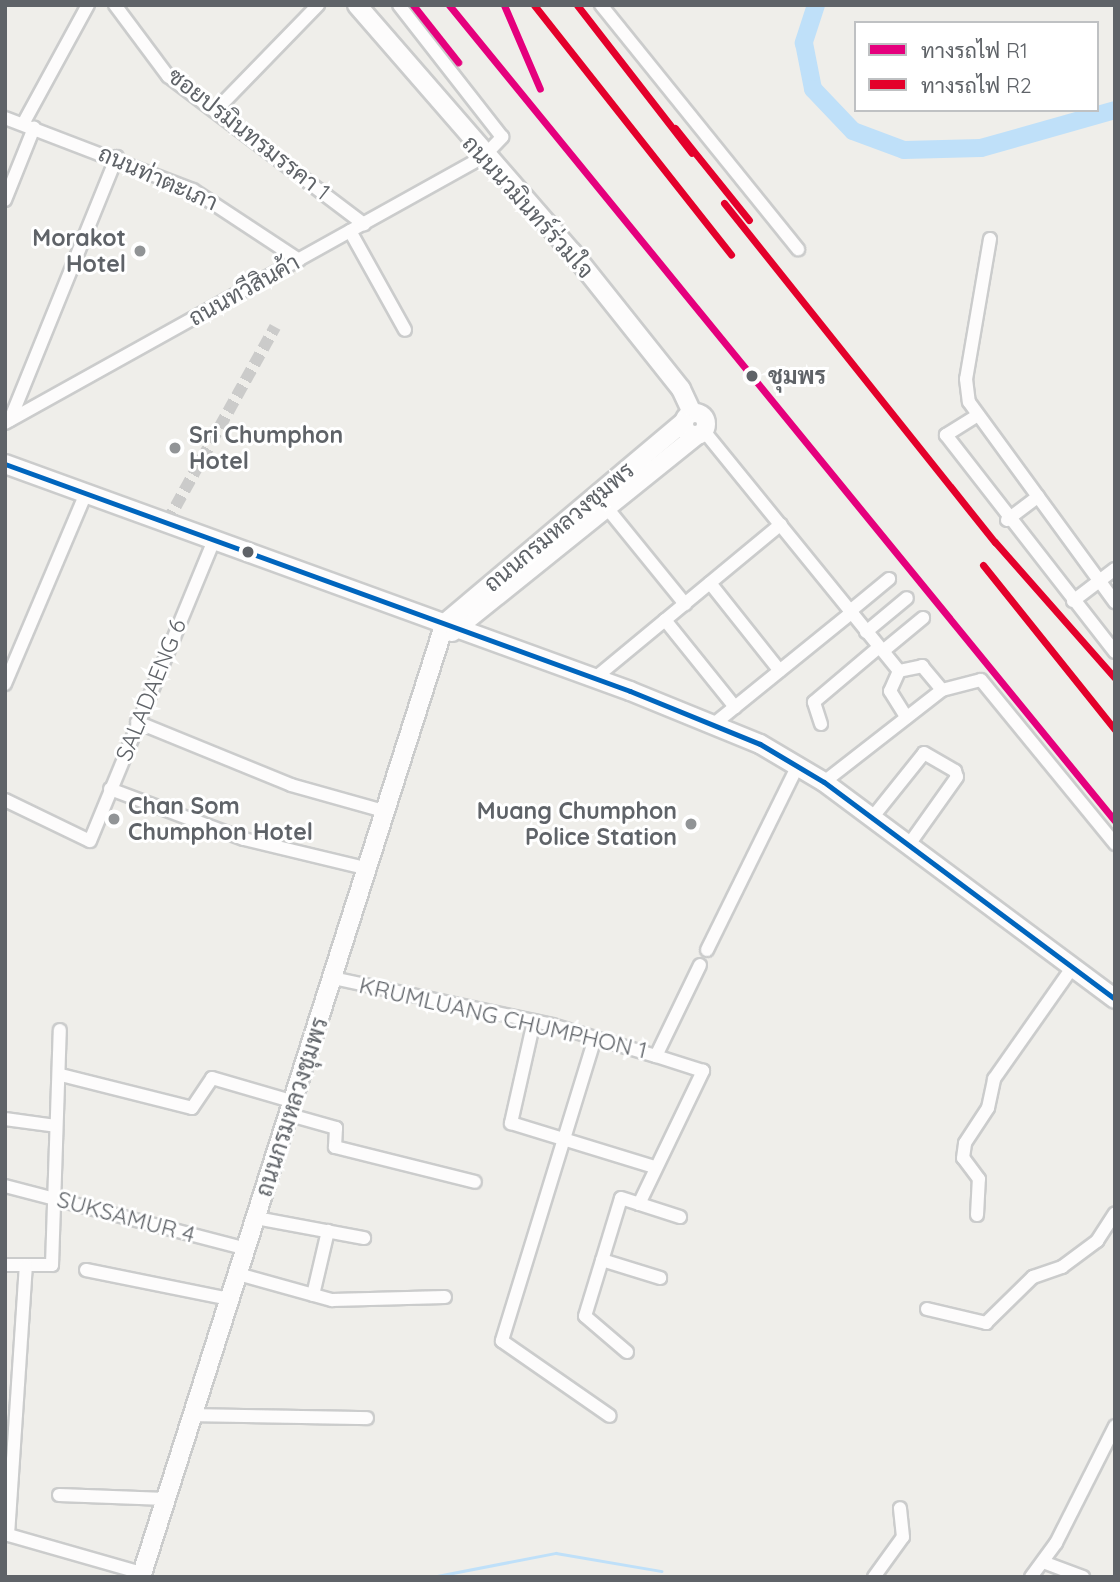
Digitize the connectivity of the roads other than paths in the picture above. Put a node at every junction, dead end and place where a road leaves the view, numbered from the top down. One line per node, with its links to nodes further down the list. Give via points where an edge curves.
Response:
1 (88, 5): 9 (street)
2 (115, 5): 7 (street, ซอยปรมินทรมรรคา 1, via 168,76)
3 (318, 5): 7 (street)
4 (357, 5): 11 (street, ถนนนวมินทร์ร่วมใจ)
5 (399, 5): 11 (street, via 502,137)
6 (601, 5): 16 (street)
7 (215, 111): 13 (street, ซอยปรมินทรมรรคา 1)
8 (5, 118): 9 (street, ถนนท่าตะเภา)
9 (29, 126): 10 (street, ถนนท่าตะเภา); 12 (street)
10 (117, 157): 17 (street, ถนนท่าตะเภา, via 209,198); 21 (street)
11 (483, 157): 13 (street, ถนนทวีสินค้า); 20 (street, ถนนนวมินทร์ร่วมใจ, via 578,260 681,389)
12 (5, 200)
13 (364, 224): 14 (street, ถนนทวีสินค้า)
14 (350, 231): 17 (street, ถนนทวีสินค้า); 18 (street)
15 (990, 239): 19 (street, via 966,379 966,394)
16 (798, 249)
17 (299, 260): 21 (street, ถนนทวีสินค้า)
18 (405, 330)
19 (978, 415): 25 (street); 27 (street, via 946,435)
20 (688, 418): 22 (street, ถนนนวมินทร์ร่วมใจ, via 687,432); 26 (street, ถนนกรมหลวงชุมพร)
21 (8, 421)
22 (701, 433): 26 (street, ถนนกรมหลวงชุมพร); 28 (street)
23 (5, 464): 24 (street)
24 (86, 493): 29 (street); 48 (street)
25 (1038, 497): 27 (street); 32 (street)
26 (602, 502): 37 (street); 41 (street, ถนนกรมหลวงชุมพร)
27 (1007, 520): 35 (street)
28 (781, 524): 33 (street); 38 (street)
29 (214, 540): 41 (street); 53 (street, SALADAENG 6)
30 (1115, 569): 32 (street)
31 (889, 579): 38 (street)
32 (1098, 581): 35 (street); 36 (street)
33 (710, 583): 37 (street); 45 (street)
34 (907, 598): 42 (street)
35 (1073, 601): 44 (street)
36 (1115, 602)
37 (685, 604): 40 (street)
38 (850, 613): 42 (street); 45 (street)
39 (923, 618): 43 (street)
40 (665, 620): 47 (street); 51 (street)
41 (449, 629): 47 (street); 60 (street, ถนนกรมหลวงชุมพร)
42 (866, 632): 43 (street)
43 (881, 649): 46 (street); 55 (street, via 814,702)
44 (1115, 652)
45 (779, 671): 51 (street)
46 (899, 671): 49 (street, via 922,666); 52 (street, via 890,691)
47 (595, 678): 54 (street)
48 (8, 683): 50 (street)
49 (942, 690): 52 (street); 62 (street, via 981,680)
50 (5, 695)
51 (735, 707): 54 (street)
52 (906, 717): 57 (street)
53 (137, 722): 58 (street, SALADAENG 6); 60 (street, via 291,785)
54 (714, 724): 56 (street)
55 (821, 724)
56 (798, 765): 57 (street); 65 (street)
57 (824, 782): 61 (street)
58 (110, 789): 59 (street, SALADAENG 6, via 90,841); 64 (street, via 244,839)
59 (5, 800)
60 (387, 813): 64 (street, ถนนกรมหลวงชุมพร)
61 (872, 818): 63 (street); 63 (street, via 924,753 955,771 957,777)
62 (1115, 844)
63 (908, 846): 67 (street)
64 (369, 869): 68 (street, ถนนกรมหลวงชุมพร)
65 (707, 950)
66 (700, 965): 73 (street, KRUMLUANG CHUMPHON 1)
67 (1072, 968): 69 (street); 85 (street, via 994,1079 988,1108 965,1143 963,1158 979,1179)
68 (333, 978): 70 (street, KRUMLUANG CHUMPHON 1); 75 (street, ถนนกรมหลวงชุมพร)
69 (1115, 999)
70 (534, 1021): 72 (street, KRUMLUANG CHUMPHON 1); 78 (street, via 509,1116 511,1123)
71 (60, 1030): 74 (street)
72 (595, 1038): 73 (street, KRUMLUANG CHUMPHON 1); 78 (street)
73 (656, 1056): 79 (street, via 703,1071)
74 (61, 1074): 75 (street, via 192,1108 212,1078); 77 (street)
75 (292, 1108): 80 (street, via 336,1128 335,1147); 87 (street, ถนนกรมหลวงชุมพร)
76 (5, 1119): 77 (street)
77 (56, 1126): 82 (street)
78 (561, 1138): 79 (street); 103 (street, via 502,1341)
79 (654, 1167): 83 (street)
80 (475, 1182)
81 (5, 1186): 82 (street, SUKSAMUR 4)
82 (54, 1197): 90 (street, SUKSAMUR 4); 93 (street, via 52,1265)
83 (639, 1204): 86 (street); 91 (street, via 621,1198)
84 (1115, 1213): 100 (street, via 1097,1241 1062,1267 1033,1277 986,1323)
85 (977, 1215)
86 (680, 1217)
87 (256, 1218): 88 (street); 90 (street, ถนนกรมหลวงชุมพร)
88 (328, 1231): 89 (street); 97 (street)
89 (364, 1238)
90 (246, 1249): 95 (street, ถนนกรมหลวงชุมพร)
91 (603, 1261): 96 (street); 101 (street, via 584,1316)
92 (5, 1265): 93 (street)
93 (26, 1266): 109 (street)
94 (86, 1270): 99 (street)
95 (238, 1274): 97 (street); 99 (street, ถนนกรมหลวงชุมพร)
96 (660, 1278)
97 (313, 1295): 98 (street, via 361,1302)
98 (446, 1297)
99 (230, 1300): 102 (street, ถนนกรมหลวงชุมพร)
100 (927, 1309)
101 (627, 1352)
102 (193, 1415): 104 (street); 107 (street, ถนนกรมหลวงชุมพร)
103 (610, 1416)
104 (367, 1418)
105 (1115, 1426): 110 (street)
106 (59, 1495): 107 (street)
107 (166, 1499): 111 (street, ถนนกรมหลวงชุมพร)
108 (900, 1508): 112 (street, via 903,1537)
109 (7, 1534): 111 (street)
110 (1043, 1562): 113 (street); 114 (street)
111 (142, 1575)
112 (874, 1577)
113 (1031, 1577)
114 (1083, 1577)

